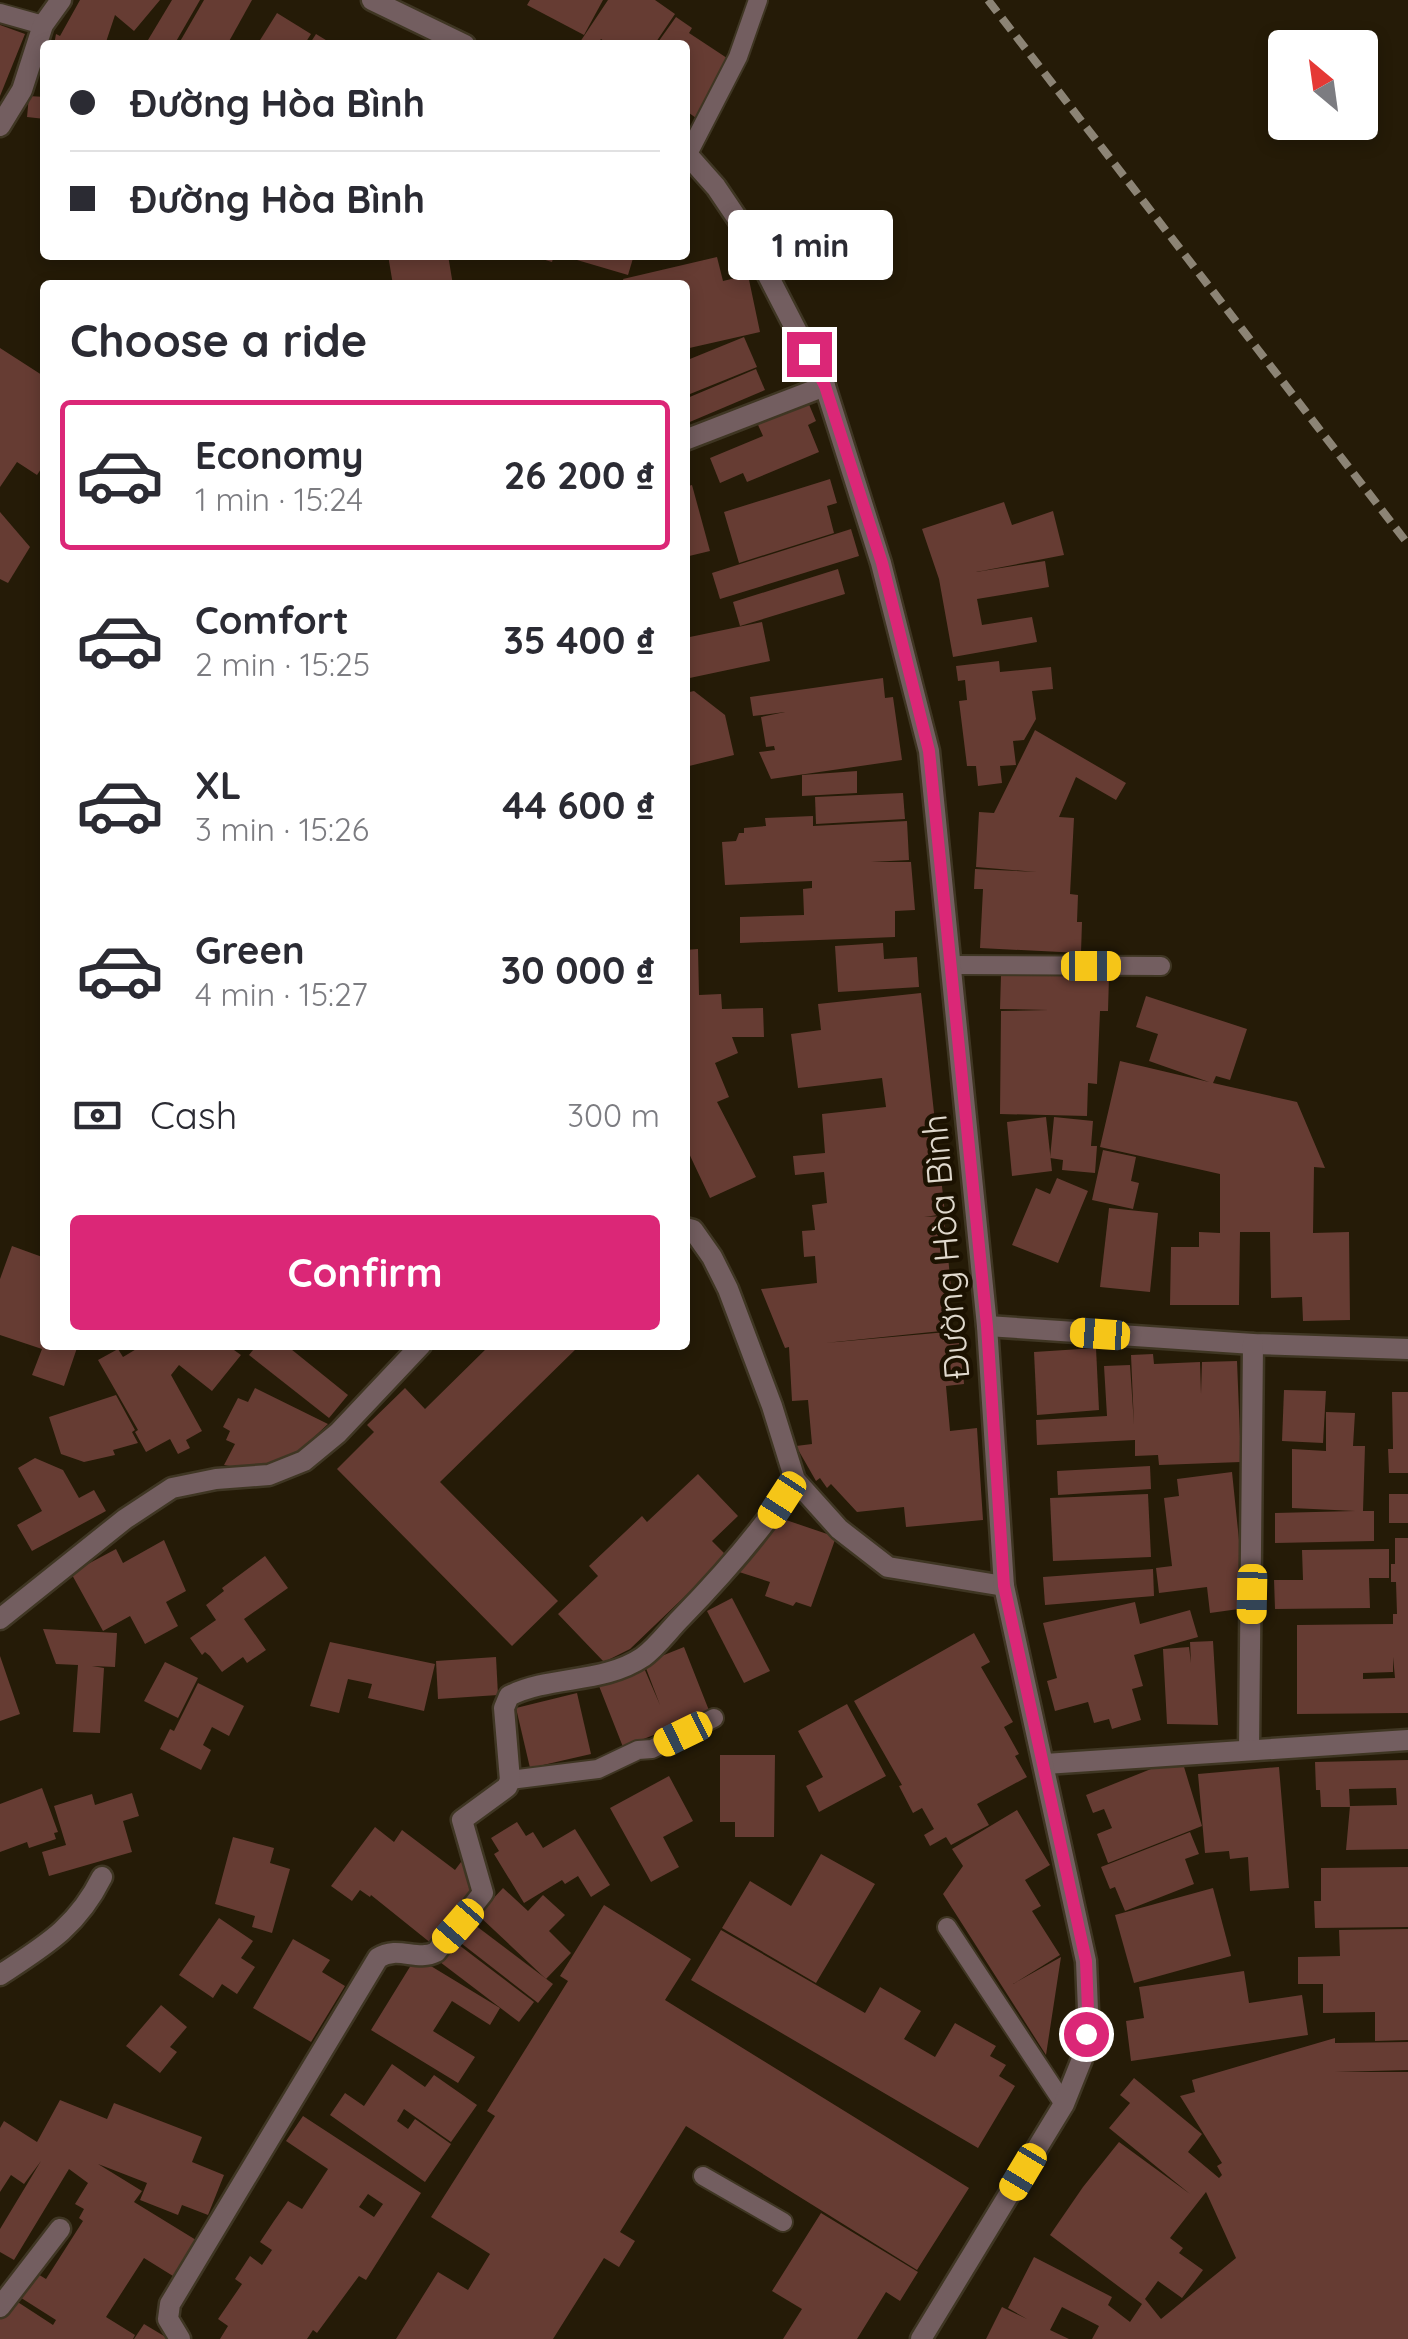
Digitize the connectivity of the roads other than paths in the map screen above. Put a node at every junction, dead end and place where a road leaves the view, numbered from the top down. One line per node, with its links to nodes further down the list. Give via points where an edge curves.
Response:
1 (61, 0): 5 (street)
2 (372, 0): 6 (street)
3 (758, 0): 8 (lane, via 738,57)
4 (0, 13): 5 (lane)
5 (43, 25): 7 (street, via 22,90)
6 (454, 40)
7 (0, 126)
8 (690, 146)
9 (690, 158): 10 (street, Đường Hòa Bình, via 743,228)
10 (825, 386): 11 (street); 12 (street, Đường Hòa Bình, via 882,563 929,751)
11 (690, 438)
12 (951, 964): 13 (lane); 15 (street, Đường Hòa Bình)
13 (1161, 966)
14 (690, 1229): 19 (street, via 728,1288)
15 (987, 1326): 16 (street); 20 (street, Đường Hòa Bình)
16 (1252, 1344): 17 (street); 24 (street)
17 (1408, 1349)
18 (416, 1350): 21 (street, via 304,1461 269,1475 172,1488)
19 (795, 1480): 20 (street, via 839,1529 888,1567); 26 (street, via 730,1568 643,1657 587,1679 510,1696 504,1708)
20 (1004, 1586): 25 (street, Đường Hòa Bình)
21 (0, 1619)
22 (714, 1718): 26 (lane, via 598,1769)
23 (1408, 1740): 24 (street)
24 (1250, 1750): 25 (street)
25 (1044, 1764): 30 (street, Đường Hòa Bình, via 1086,1961 1082,2059)
26 (510, 1780): 35 (street, via 462,1820 481,1900 436,1952 427,1957 396,1951 378,1958 170,2304 168,2319)
27 (102, 1877): 29 (street, via 88,1906 53,1941)
28 (947, 1927): 30 (lane)
29 (0, 1975)
30 (1064, 2104): 36 (street, Đường Hòa Bình)
31 (703, 2176): 32 (lane)
32 (782, 2222)
33 (60, 2229): 34 (street)
34 (0, 2307)
35 (180, 2339)
36 (922, 2339)

